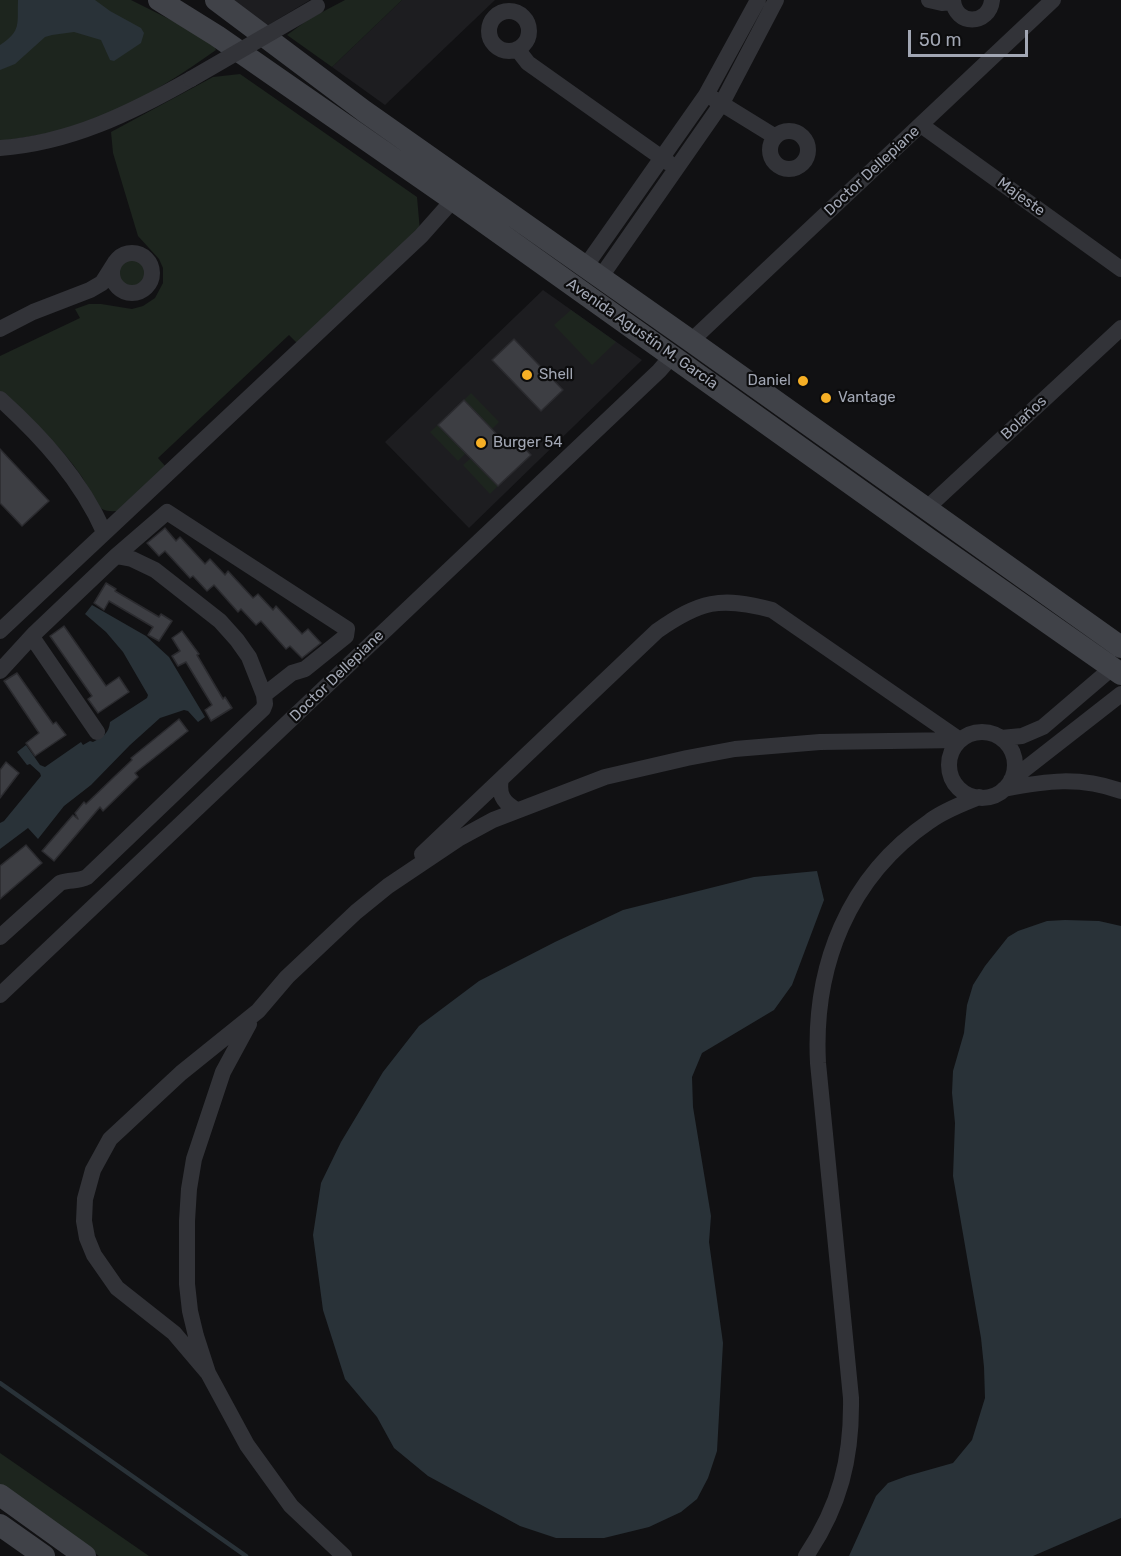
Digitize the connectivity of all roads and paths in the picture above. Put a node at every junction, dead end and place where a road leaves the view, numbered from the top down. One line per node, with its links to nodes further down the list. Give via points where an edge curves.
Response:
1 (159, 0): 18 (main road, Avenida Agustín M. García, via 218,36)
2 (216, 0): 21 (main road, Avenida Agustín M. García, via 364,111)
3 (758, 0): 11 (street)
4 (776, 0): 12 (street)
5 (928, 0): 8 (street)
6 (992, 0): 8 (street, via 985,16 974,21 962,18)
7 (1053, 0): 13 (street, Doctor Dellepiane)
8 (953, 1)
9 (322, 3): 15 (street, bridge, via 141,107 53,139)
10 (517, 49): 16 (street, via 528,63)
11 (706, 95): 12 (street); 16 (street)
12 (722, 103): 14 (street); 17 (street)
13 (921, 125): 20 (street, Majeste); 26 (street, Doctor Dellepiane)
14 (774, 136)
15 (0, 148)
16 (661, 158): 17 (street); 21 (street)
17 (677, 169): 21 (street)
18 (453, 200): 27 (main road, Avenida Agustín M. García); 30 (street, via 422,236)
19 (114, 264): 22 (street, via 102,283); 23 (street, via 112,276); 23 (street, via 124,255 138,254 152,267 152,281 143,291)
20 (1121, 269)
21 (592, 272): 26 (main road, Avenida Agustín M. García)
22 (90, 290): 23 (street); 25 (street)
23 (123, 291)
24 (1121, 328): 29 (street, Bolaños)
25 (0, 329)
26 (691, 341): 29 (main road, Avenida Agustín M. García)
27 (672, 356): 34 (main road, Avenida Agustín M. García); 52 (street, Doctor Dellepiane)
28 (0, 399): 30 (street, via 65,467)
29 (927, 508): 34 (main road, Avenida Agustín M. García)
30 (104, 532): 32 (street)
31 (116, 556): 33 (street); 37 (street, via 155,570 220,621 249,657); 37 (street, via 166,512 346,629 346,636 313,663 292,673)
32 (0, 631)
33 (32, 637): 35 (street); 41 (street)
34 (1118, 663): 38 (street)
35 (0, 671)
36 (1121, 694): 40 (street)
37 (264, 695): 51 (street, via 263,709 87,877 60,883)
38 (1078, 697): 40 (street); 42 (street, via 1043,727 1023,736)
39 (915, 709): 43 (street, via 917,728); 44 (street); 45 (street, via 772,610 747,603 716,604 683,613 657,631)
40 (1096, 714): 46 (street)
41 (97, 732)
42 (1001, 738): 44 (street, via 980,732); 46 (street, via 1012,753 1014,771)
43 (902, 740): 44 (street); 49 (street, via 735,749 605,777)
44 (960, 740): 48 (street, via 950,759 953,780 969,795)
45 (501, 779): 49 (street, via 503,800); 50 (street)
46 (1007, 784): 47 (street, via 1086,782); 48 (street, via 988,797)
47 (1121, 791)
48 (980, 797): 64 (street, via 931,820 876,870 836,936 821,989 816,1030 818,1063 852,1422 840,1491)
49 (517, 810): 50 (street, via 458,839)
50 (388, 886): 53 (street, via 320,945)
51 (0, 937)
52 (0, 995)
53 (258, 1011): 54 (street); 55 (street, via 237,1043)
54 (194, 1063): 55 (street, via 201,1061 215,1067); 57 (street, via 110,1139 93,1170 85,1199 84,1221 94,1255 117,1288)
55 (220, 1081): 56 (street, via 194,1159 189,1189 186,1250)
56 (190, 1311): 57 (street, via 176,1323); 58 (street)
57 (158, 1321): 58 (street)
58 (208, 1373): 63 (street, via 268,1476 291,1506)
59 (0, 1496): 62 (main road)
60 (0, 1526): 61 (main road)
61 (44, 1556)
62 (86, 1556)
63 (344, 1556)
64 (806, 1556)

